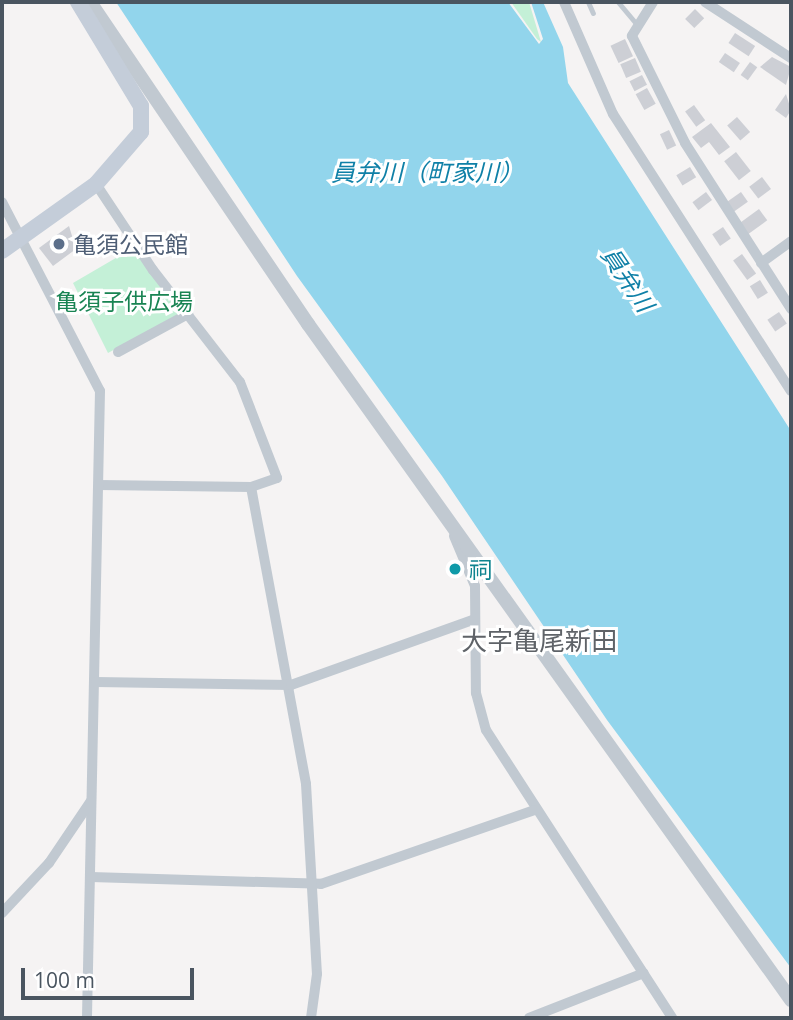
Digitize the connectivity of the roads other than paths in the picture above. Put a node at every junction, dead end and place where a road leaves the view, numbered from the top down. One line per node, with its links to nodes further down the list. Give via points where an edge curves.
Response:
1 (78, 2): 11 (main road, via 144,116 135,145)
2 (90, 2): 23 (street)
3 (564, 2): 20 (street, via 613,114)
4 (588, 2): 8 (lane)
5 (618, 2): 9 (lane)
6 (653, 2): 9 (street)
7 (705, 2): 10 (street)
8 (593, 13)
9 (639, 27): 16 (street, via 632,36 685,143)
10 (791, 58)
11 (96, 184): 13 (main road); 18 (street)
12 (2, 202): 13 (street)
13 (23, 237): 15 (main road); 21 (street, via 100,391)
14 (791, 241): 16 (street)
15 (2, 251)
16 (761, 263): 17 (street)
17 (791, 309)
18 (188, 314): 19 (street); 22 (street, via 240,382 278,478)
19 (118, 352)
20 (791, 391)
21 (99, 485): 22 (street); 25 (street)
22 (251, 487): 26 (street)
23 (447, 519): 24 (street, via 475,586); 33 (street)
24 (475, 619): 26 (street); 28 (street, via 482,717)
25 (96, 682): 26 (street); 27 (street)
26 (291, 685): 30 (street)
27 (93, 799): 29 (street); 31 (street, via 49,863)
28 (535, 810): 30 (street); 32 (street)
29 (90, 877): 30 (street); 34 (street)
30 (313, 884): 35 (street, via 317,974)
31 (2, 913)
32 (644, 973): 36 (street); 37 (street)
33 (791, 1000)
34 (87, 1018)
35 (312, 1018)
36 (529, 1018)
37 (672, 1018)

